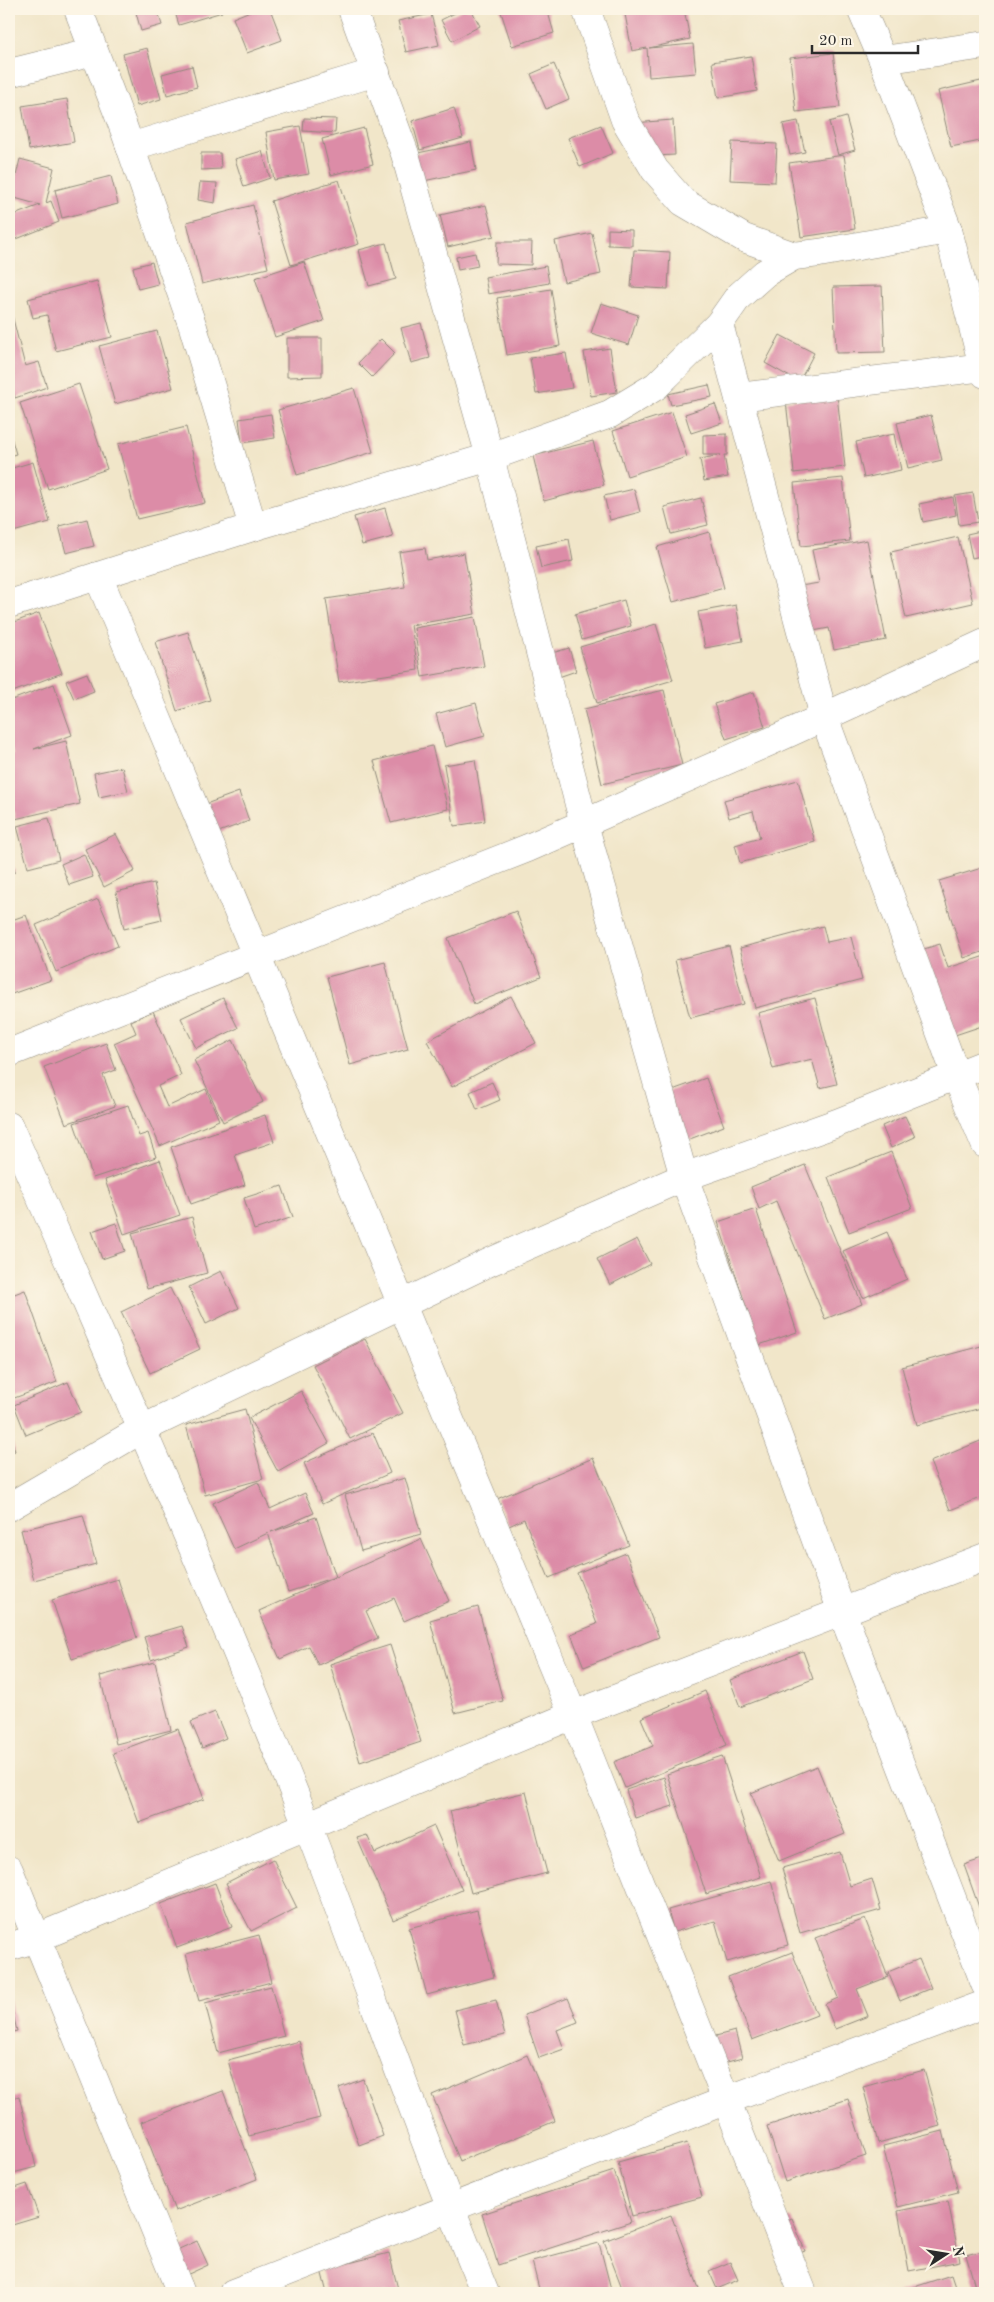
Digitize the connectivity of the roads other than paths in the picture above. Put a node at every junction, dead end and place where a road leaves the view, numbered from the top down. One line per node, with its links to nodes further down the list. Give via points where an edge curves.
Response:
1 (78, 9): 6 (street)
2 (352, 9): 8 (street)
3 (586, 9): 12 (street, via 625,120 655,170 683,202 744,238)
4 (861, 9): 7 (street)
5 (985, 45): 7 (street)
6 (94, 52): 9 (street); 10 (street)
7 (883, 60): 11 (street)
8 (376, 72): 10 (street); 16 (street, via 406,154)
9 (9, 73)
10 (130, 147): 17 (street, via 193,327)
11 (948, 230): 12 (street); 14 (street)
12 (794, 256): 13 (street, via 765,273 738,297)
13 (719, 324): 15 (street); 16 (street, via 656,386 610,414)
14 (984, 371): 15 (street)
15 (739, 397): 21 (street)
16 (490, 457): 17 (street); 22 (street)
17 (253, 527): 18 (street)
18 (98, 576): 19 (street); 23 (street)
19 (9, 604)
20 (985, 643): 21 (street)
21 (824, 717): 22 (street); 26 (street)
22 (584, 824): 23 (street); 29 (street)
23 (255, 955): 24 (street); 30 (street)
24 (9, 1052)
25 (985, 1064): 26 (street)
26 (956, 1075): 28 (street); 29 (street, via 837,1123)
27 (9, 1126): 31 (street)
28 (985, 1144)
29 (684, 1177): 30 (street); 34 (street)
30 (401, 1303): 31 (street); 35 (street)
31 (142, 1429): 32 (street); 36 (street)
32 (9, 1507)
33 (985, 1557): 34 (street)
34 (842, 1612): 35 (street); 40 (street)
35 (573, 1715): 36 (street); 42 (street)
36 (307, 1826): 38 (street); 43 (street)
37 (9, 1870): 38 (street)
38 (37, 1938): 39 (street); 44 (street)
39 (9, 1947)
40 (985, 1984)
41 (985, 2004): 42 (street)
42 (727, 2100): 43 (street); 47 (street)
43 (450, 2208): 45 (street); 46 (street)
44 (181, 2293)
45 (233, 2293)
46 (485, 2293)
47 (803, 2293)

